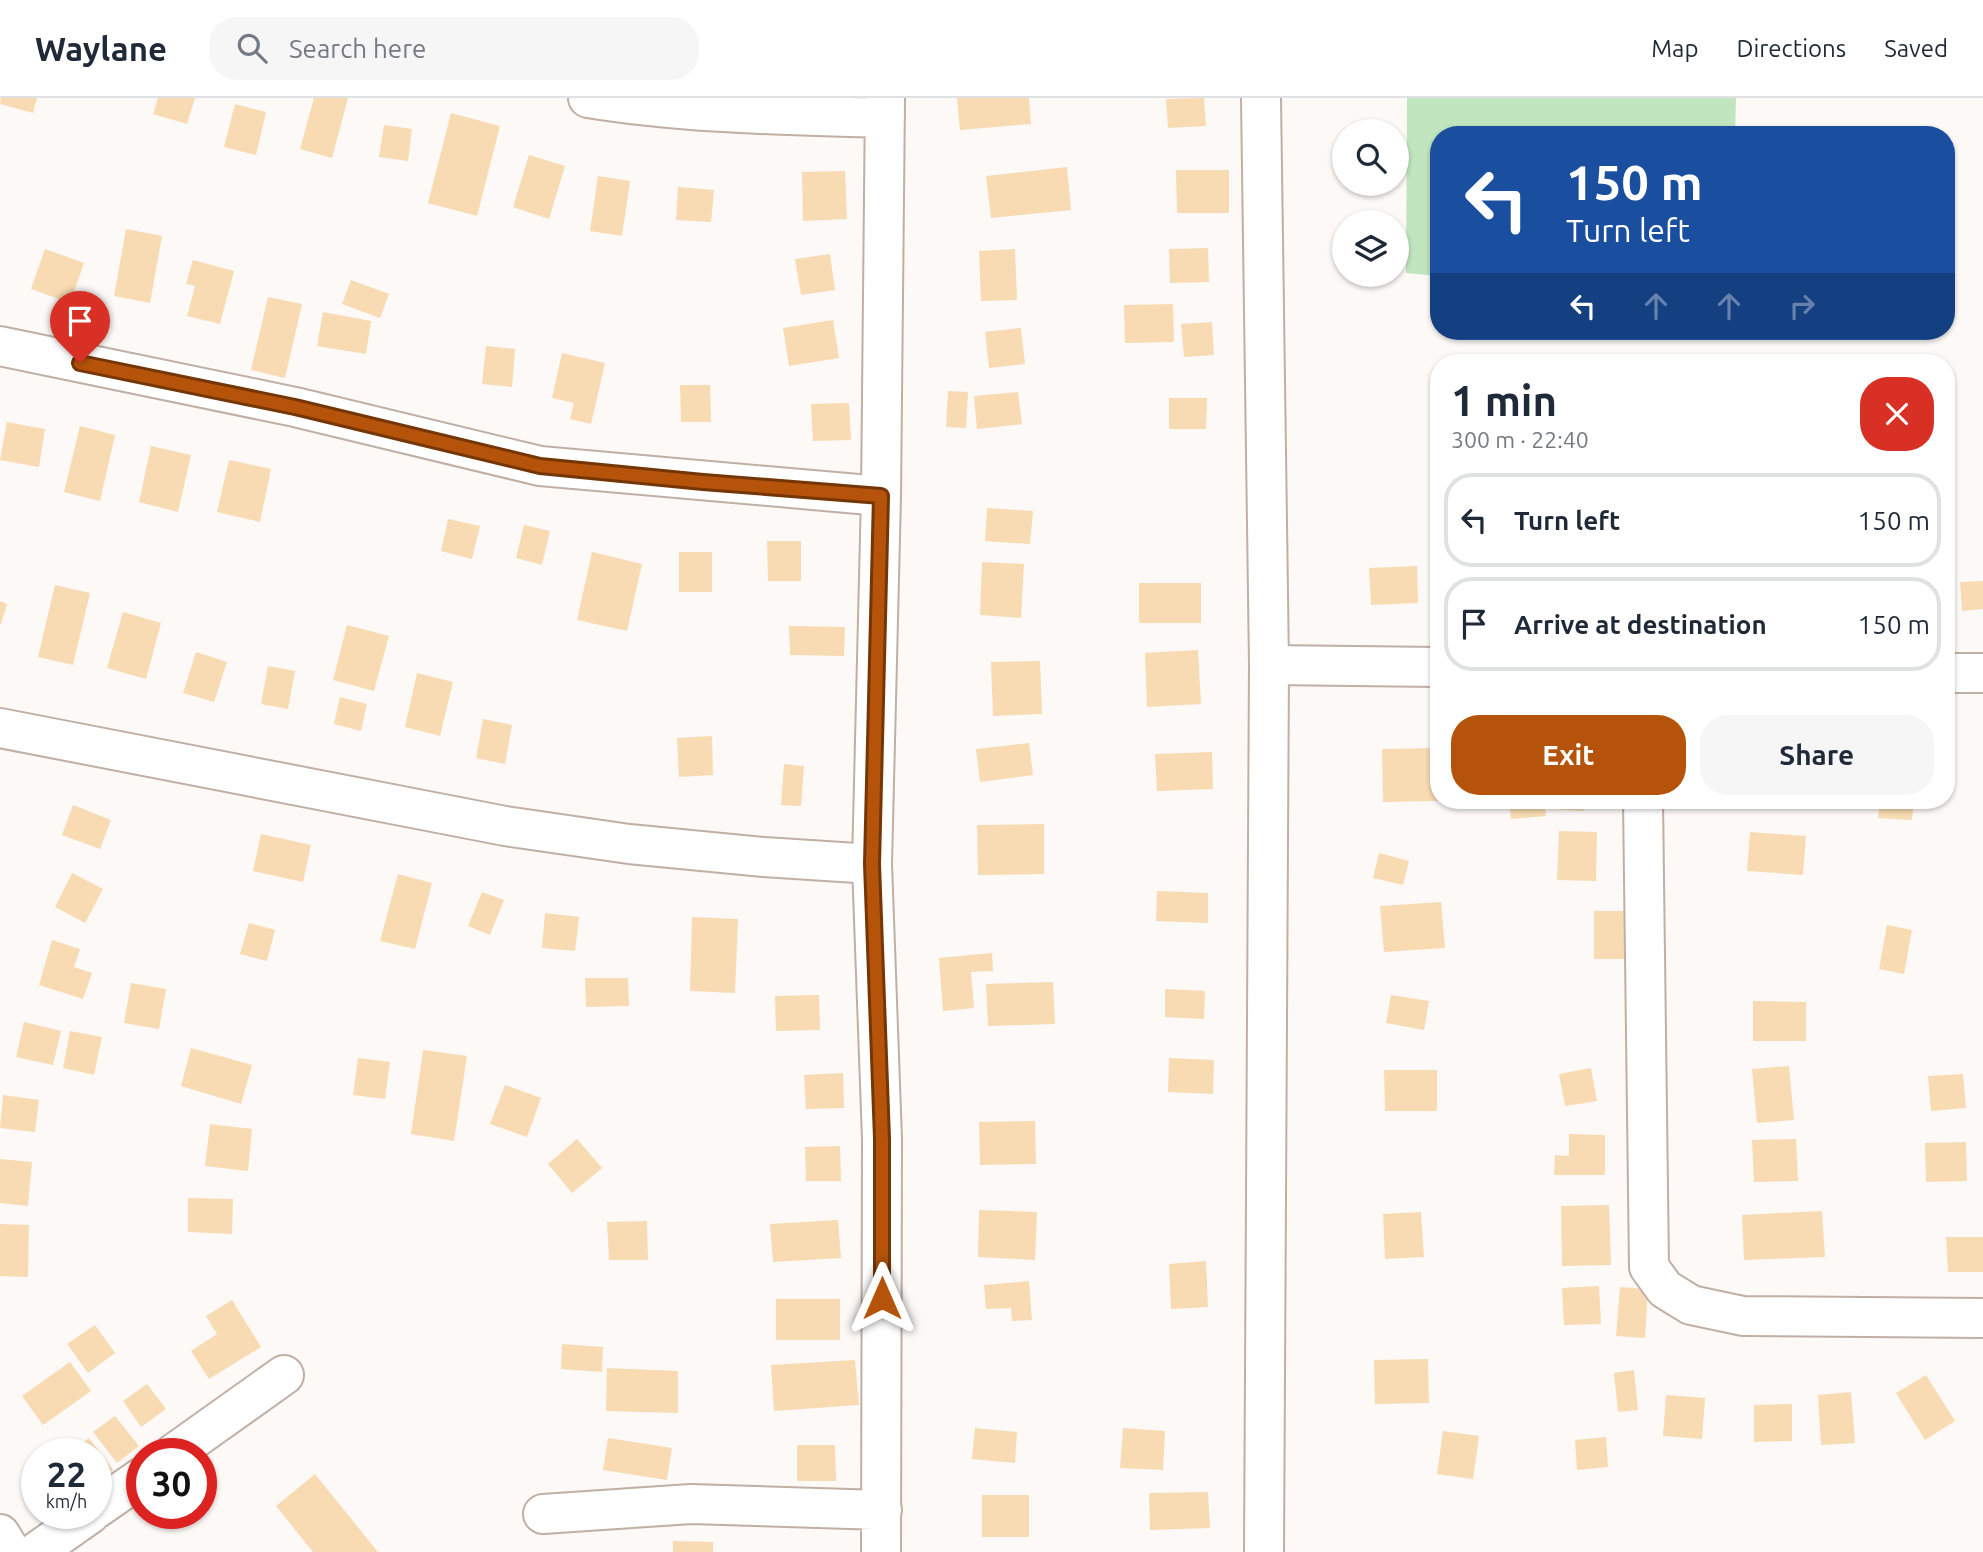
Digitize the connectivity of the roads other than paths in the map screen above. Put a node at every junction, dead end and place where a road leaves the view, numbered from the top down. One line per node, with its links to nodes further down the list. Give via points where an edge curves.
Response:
1 (588, 98): 3 (street, via 749,114)
2 (1261, 98): 6 (street)
3 (885, 108): 5 (street)
4 (0, 346): 5 (street, via 295,407 540,466)
5 (881, 496): 12 (street)
6 (1269, 665): 7 (street); 23 (street)
7 (1430, 667)
8 (1955, 673): 9 (street)
9 (1983, 673)
10 (1, 733): 12 (street, via 505,826 629,844)
11 (1643, 809): 13 (street, via 1649,1267 1665,1289 1691,1305 1743,1316)
12 (872, 864): 16 (street, via 882,1139)
13 (1983, 1318)
14 (284, 1375): 15 (street)
15 (195, 1438)
16 (882, 1510): 17 (street, via 691,1504); 22 (street)
17 (543, 1514)
18 (69, 1529): 21 (street)
19 (0, 1534): 20 (street)
20 (11, 1552)
21 (36, 1552)
22 (881, 1552)
23 (1264, 1552)

